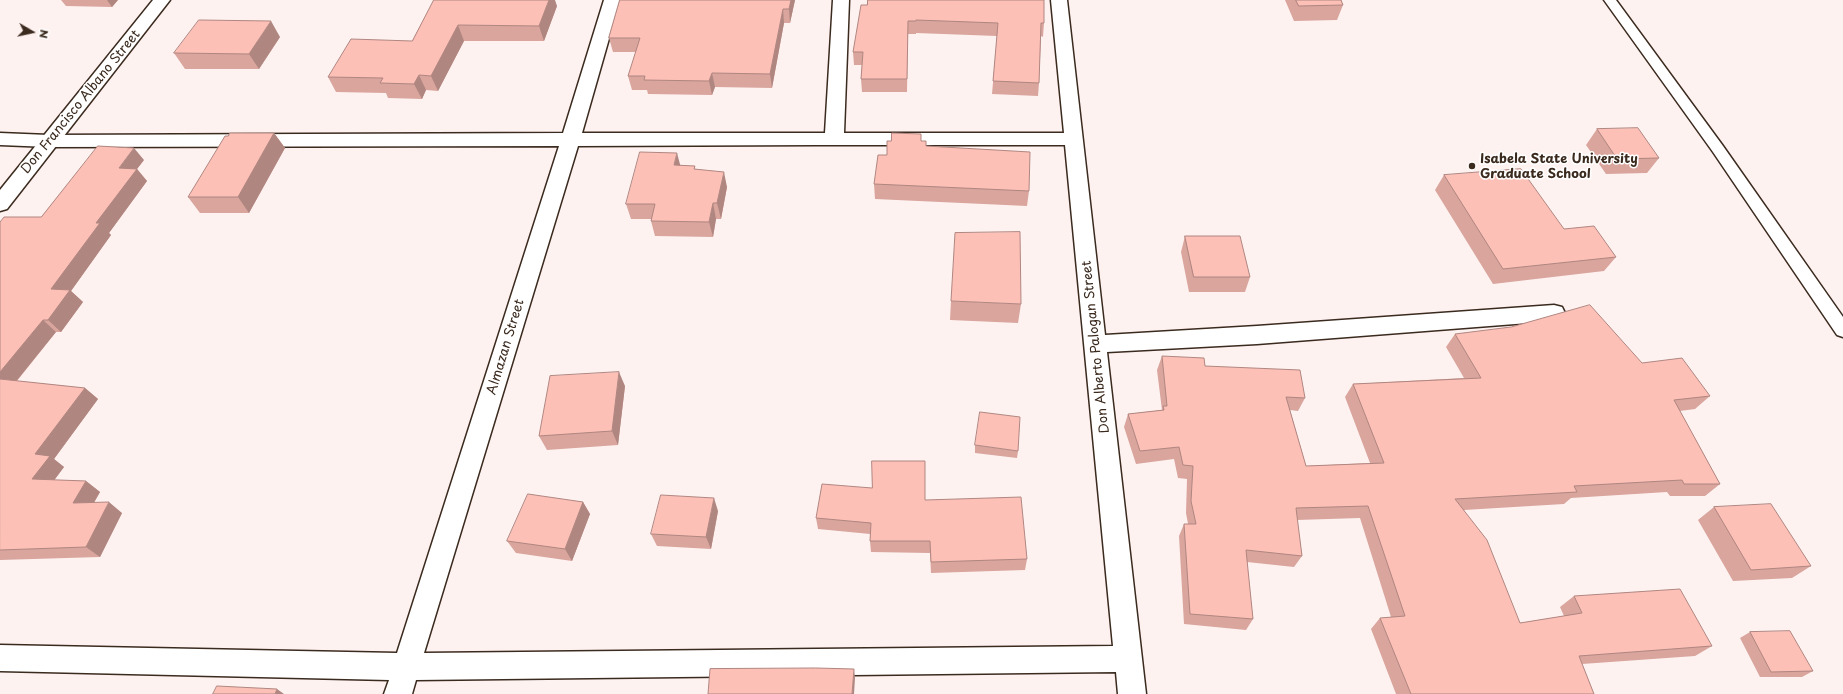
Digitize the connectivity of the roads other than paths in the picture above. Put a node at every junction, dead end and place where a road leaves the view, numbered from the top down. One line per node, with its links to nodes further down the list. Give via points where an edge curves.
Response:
1 (162, 0): 9 (street, Don Francisco Albano Street)
2 (612, 0): 10 (street, Almazan Street)
3 (841, 0): 7 (street)
4 (1059, 0): 8 (street, Don Alberto Palogan Street)
5 (1610, 0): 13 (lane)
6 (0, 139): 9 (street)
7 (834, 139): 8 (street); 10 (street)
8 (1073, 139): 14 (street, Don Alberto Palogan Street)
9 (48, 141): 10 (street); 11 (street, Don Francisco Albano Street)
10 (570, 141): 17 (street, Almazan Street)
11 (0, 204)
12 (1554, 313): 14 (street)
13 (1843, 330)
14 (1096, 344): 16 (street, Don Alberto Palogan Street)
15 (0, 658): 17 (street)
16 (1129, 659): 17 (street); 19 (street, Don Alberto Palogan Street)
17 (406, 667): 18 (street, Almazan Street)
18 (398, 694)
19 (1132, 694)

